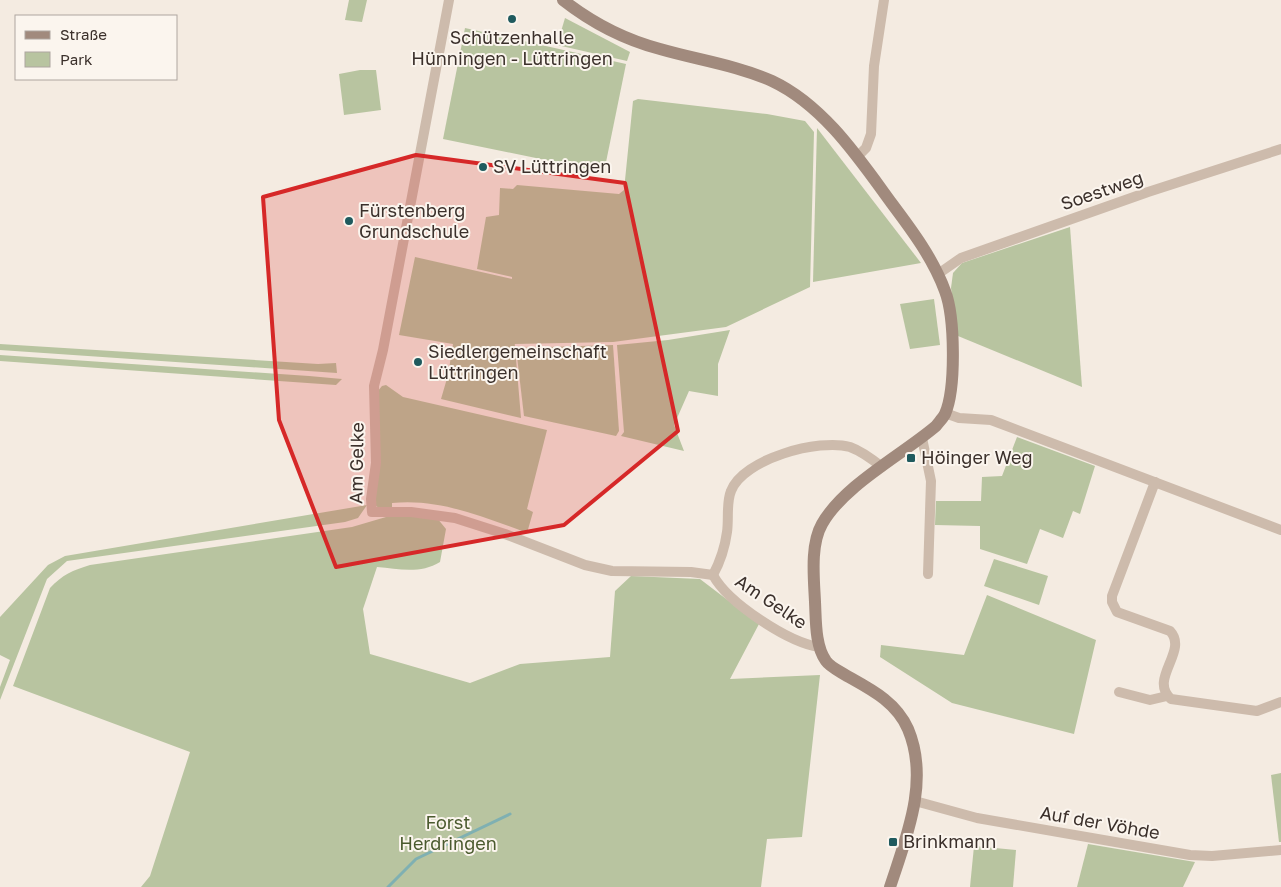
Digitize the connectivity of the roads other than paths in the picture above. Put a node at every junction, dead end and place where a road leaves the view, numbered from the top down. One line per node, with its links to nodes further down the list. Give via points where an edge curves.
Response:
1 (449, 0): 13 (street, Am Gelke, via 374,386 376,463 372,512 411,512 455,518 585,565 612,571)
2 (563, 0): 5 (street, via 632,40 660,50 725,64 774,82 820,114)
3 (884, 0): 5 (street, via 874,66 871,134 866,148)
4 (1281, 149): 6 (street, Soestweg, via 961,258)
5 (858, 156): 6 (street, via 927,252)
6 (938, 274): 7 (street, via 946,292 951,318 952,386)
7 (945, 413): 8 (street); 10 (street, via 959,418 992,420)
8 (922, 438): 9 (street); 12 (street, via 931,481)
9 (882, 467): 13 (street, via 850,447 832,444 804,447 778,455 743,475 730,492 727,534 721,561); 14 (street, via 860,483 822,524 816,542 814,578)
10 (1155, 482): 11 (street); 16 (street, via 1112,602 1117,612 1170,631 1174,636 1175,648 1163,681)
11 (1281, 530)
12 (928, 574)
13 (713, 575): 14 (street, Am Gelke, via 734,600 780,632 805,645)
14 (819, 647): 18 (street, via 826,662 890,703 901,716 915,755)
15 (1119, 692): 16 (street, via 1150,700)
16 (1167, 696): 17 (street, via 1175,701 1264,710)
17 (1281, 702)
18 (915, 801): 19 (street, Auf der Vöhde, via 977,818 1190,855); 20 (street)
19 (1281, 850)
20 (890, 887)

